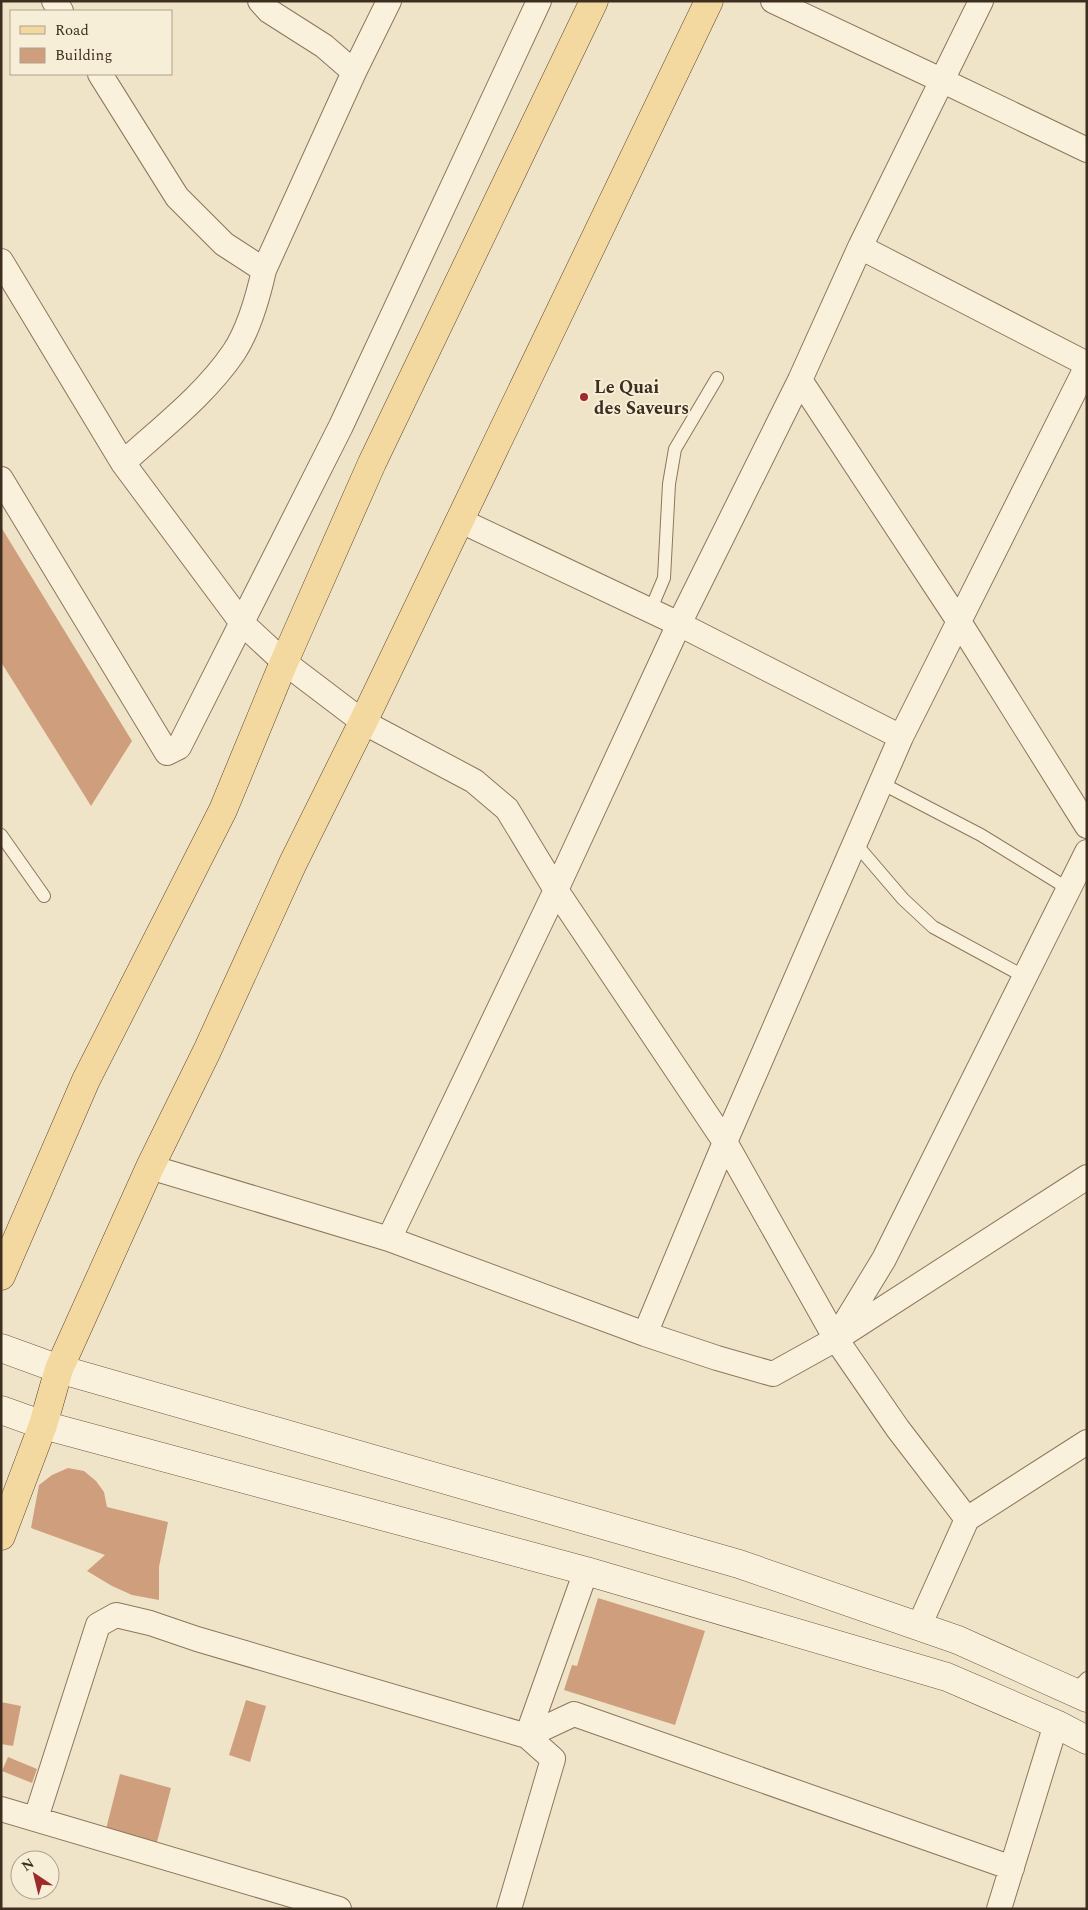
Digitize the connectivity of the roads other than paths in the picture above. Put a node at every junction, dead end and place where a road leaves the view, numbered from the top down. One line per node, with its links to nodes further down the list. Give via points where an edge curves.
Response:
1 (260, 1): 8 (street, via 324,46)
2 (389, 1): 8 (street)
3 (538, 1): 23 (street, via 346,417)
4 (594, 1): 25 (main road, via 372,463)
5 (709, 1): 20 (main road)
6 (773, 1): 10 (street)
7 (981, 1): 10 (street)
8 (354, 72): 14 (street)
9 (101, 75): 14 (street, via 177,197 224,244)
10 (941, 80): 11 (street); 12 (street)
11 (1087, 150)
12 (860, 247): 15 (street); 17 (street)
13 (1, 261): 18 (street)
14 (264, 270): 18 (street, via 256,303 235,350 213,381)
15 (1087, 365): 22 (street)
16 (717, 378): 21 (lane, via 675,450 669,484 664,578)
17 (800, 380): 22 (street); 24 (street)
18 (123, 463): 23 (street)
19 (1, 479): 23 (street, via 167,753 179,747)
20 (459, 520): 21 (street); 26 (main road)
21 (650, 611): 24 (street)
22 (958, 620): 27 (street); 29 (street)
23 (242, 623): 25 (street)
24 (679, 624): 27 (street); 34 (street)
25 (284, 662): 26 (street); 41 (main road, via 223,810 86,1080)
26 (363, 722): 34 (street, via 474,781 507,809); 38 (main road)
27 (901, 737): 28 (street)
28 (881, 783): 31 (street); 33 (lane, via 981,835)
29 (1087, 826)
30 (1, 835): 35 (lane)
31 (855, 843): 36 (lane, via 933,927); 37 (street)
32 (1087, 852): 33 (street)
33 (1067, 888): 36 (street)
34 (556, 890): 37 (street); 40 (street)
35 (44, 896)
36 (1025, 977): 43 (street, via 884,1260)
37 (725, 1142): 42 (street); 43 (street)
38 (150, 1167): 40 (street); 45 (main road)
39 (1087, 1177): 43 (street)
40 (389, 1239): 42 (street)
41 (1, 1276)
42 (645, 1334): 43 (street, via 773,1374)
43 (836, 1339): 49 (street, via 898,1430)
44 (1, 1348): 45 (main road)
45 (59, 1369): 47 (main road); 52 (main road, via 739,1564)
46 (1, 1410): 47 (main road)
47 (43, 1425): 50 (main road); 51 (main road)
48 (1087, 1442): 49 (street)
49 (967, 1518): 52 (street)
50 (1, 1536)
51 (586, 1571): 54 (main road, via 947,1677); 55 (street)
52 (919, 1626): 53 (main road)
53 (1082, 1689)
54 (1056, 1724): 56 (main road); 59 (street)
55 (527, 1736): 58 (street, via 116,1615 98,1625); 59 (street, via 574,1714); 61 (street, via 553,1759)
56 (1087, 1740)
57 (1, 1809): 58 (street)
58 (36, 1818): 60 (street)
59 (1012, 1868): 62 (street)
60 (339, 1909)
61 (509, 1909)
62 (999, 1909)

